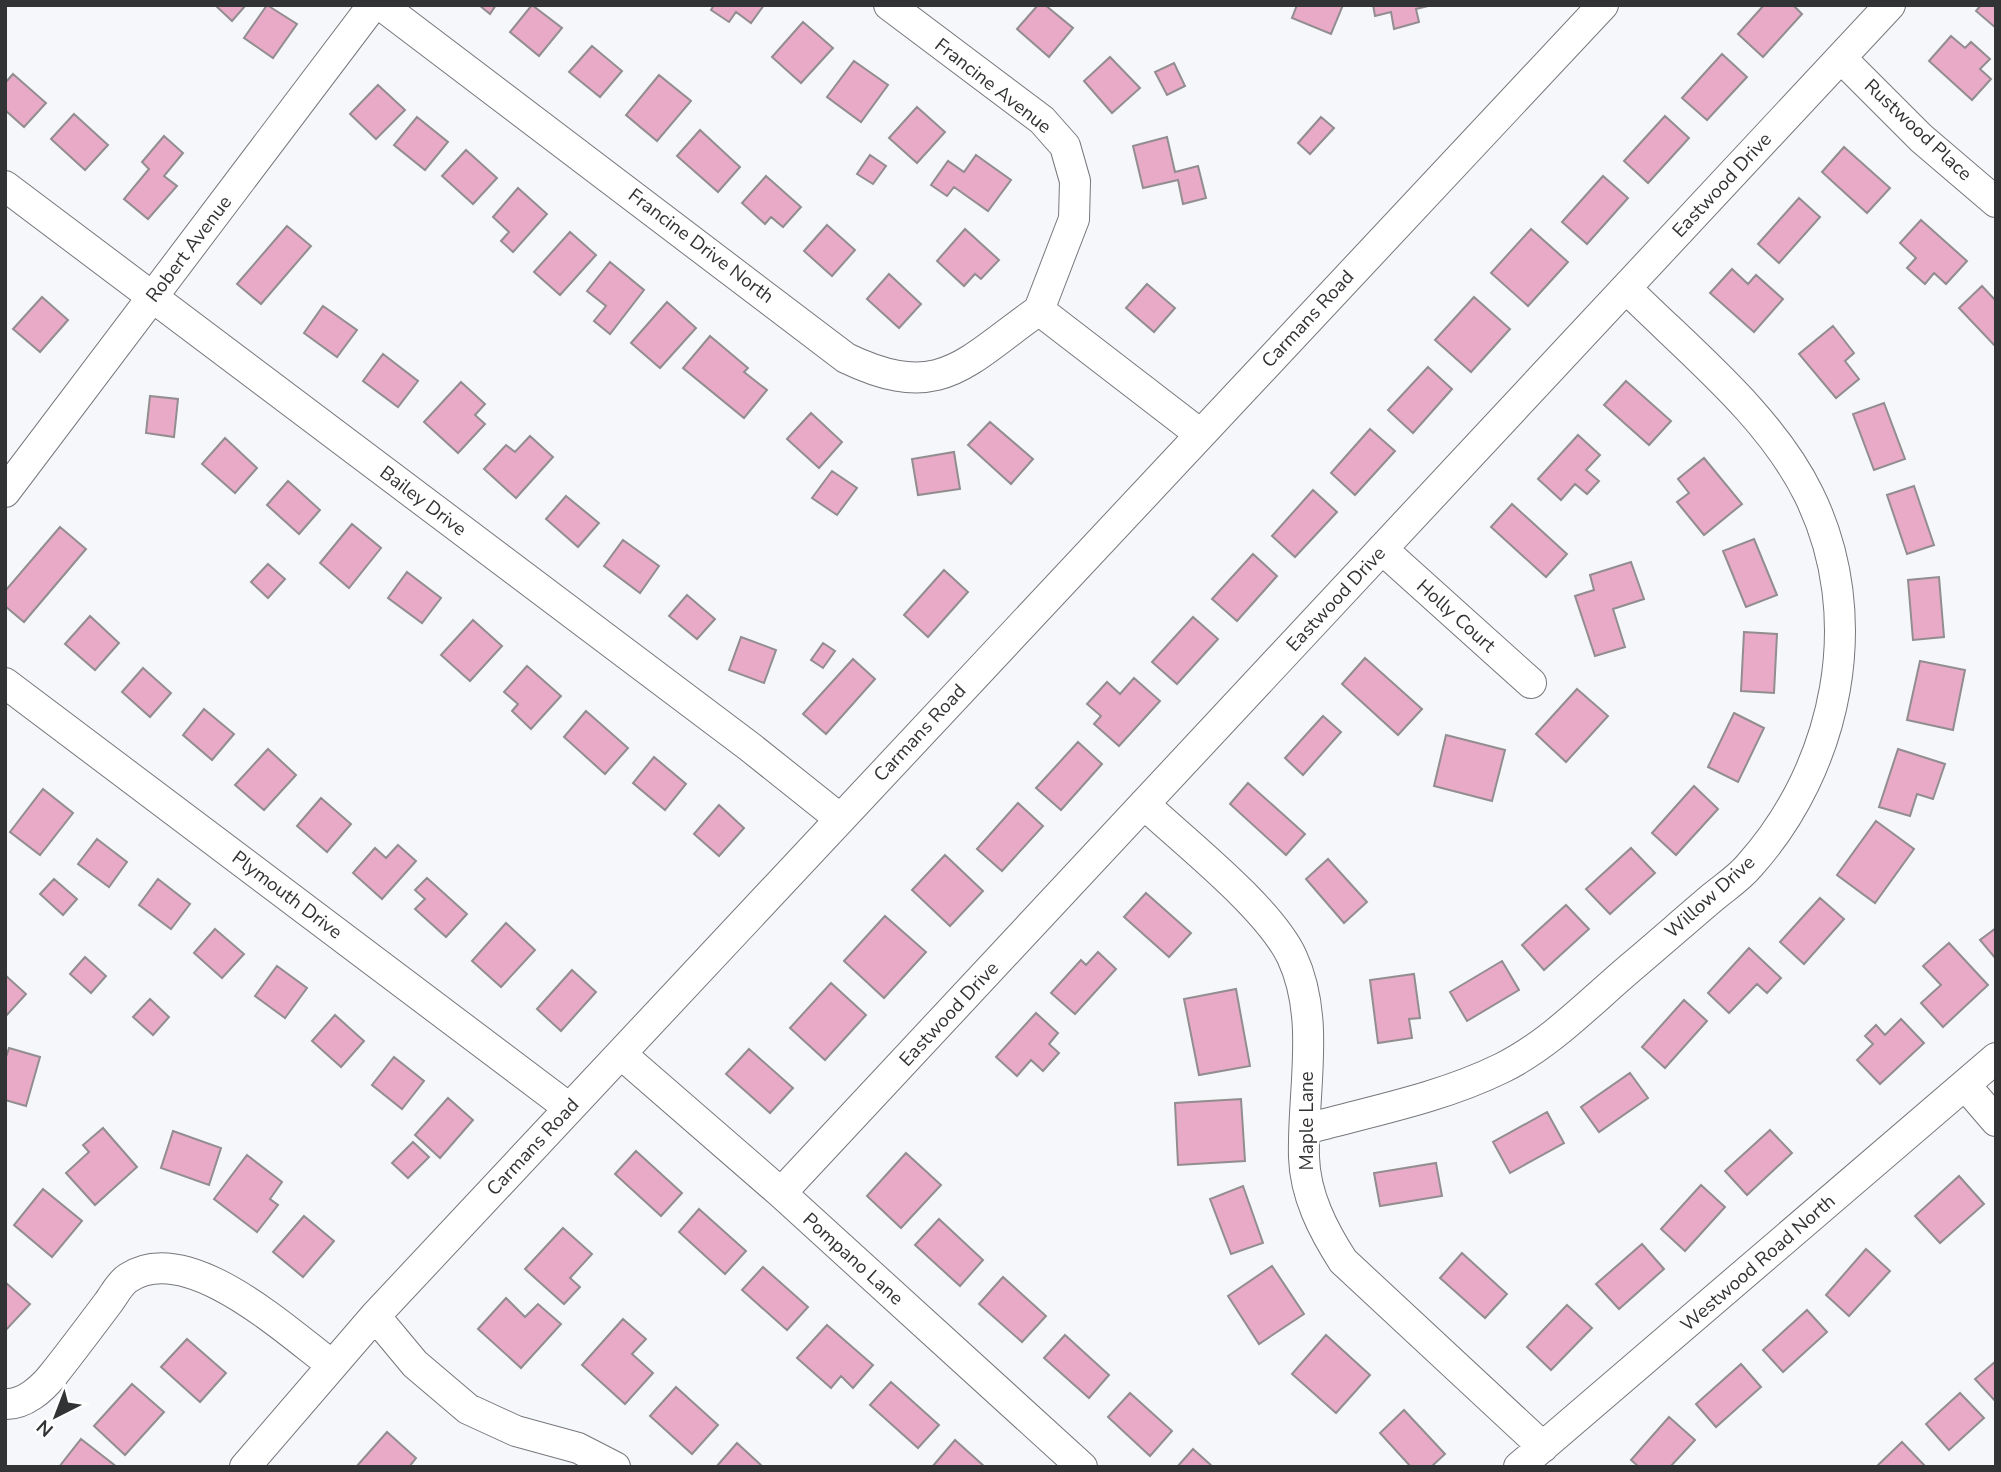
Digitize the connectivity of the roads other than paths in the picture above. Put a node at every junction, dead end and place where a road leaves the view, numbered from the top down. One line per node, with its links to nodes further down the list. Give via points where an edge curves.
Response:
1 (373, 5): 10 (street, Robert Avenue)
2 (381, 5): 11 (street, Francine Drive North, via 846,358 864,367 910,380 949,374)
3 (1603, 5): 12 (street, Carmans Road)
4 (1890, 5): 6 (street, Eastwood Drive)
5 (901, 9): 11 (street, Francine Avenue, via 1042,120 1065,146 1075,181 1074,219)
6 (1841, 58): 8 (street, Rustwood Place, via 1921,138); 9 (street, Eastwood Drive)
7 (5, 186): 10 (street, Bailey Drive)
8 (1996, 202)
9 (1626, 288): 14 (street, Eastwood Drive); 24 (street, Willow Drive, via 1769,430 1811,498 1831,556 1840,616 1836,692 1820,750 1796,802 1749,867 1547,1039 1504,1067 1450,1090)
10 (153, 297): 13 (street, Robert Avenue); 18 (street, Bailey Drive)
11 (1040, 310): 12 (street)
12 (1200, 434): 18 (street, Carmans Road)
13 (5, 492)
14 (1382, 549): 16 (street, Holly Court); 17 (street, Eastwood Drive)
15 (5, 682): 22 (street, Plymouth Drive)
16 (1531, 683)
17 (1144, 804): 24 (street, Maple Lane, via 1266,919 1292,957 1307,1025); 25 (street, Eastwood Drive)
18 (839, 818): 19 (street, Carmans Road)
19 (621, 1054): 22 (street, Carmans Road); 25 (street, Pompano Lane)
20 (1996, 1058): 21 (street, Westwood Road North)
21 (1965, 1085): 23 (street); 29 (street, Westwood Road North)
22 (569, 1108): 26 (street, Carmans Road)
23 (1996, 1121)
24 (1306, 1129): 29 (street, Maple Lane, via 1309,1189 1324,1230 1343,1261)
25 (781, 1193): 32 (street, Pompano Lane)
26 (375, 1316): 27 (street, Carmans Road); 31 (street, via 415,1364 468,1409 516,1431 578,1448)
27 (332, 1365): 28 (street, via 224,1286 187,1271 152,1268 127,1278 32,1396); 30 (street, Carmans Road)
28 (5, 1404)
29 (1543, 1447): 33 (street, Westwood Road North)
30 (245, 1467)
31 (615, 1467)
32 (1082, 1467)
33 (1519, 1467)

